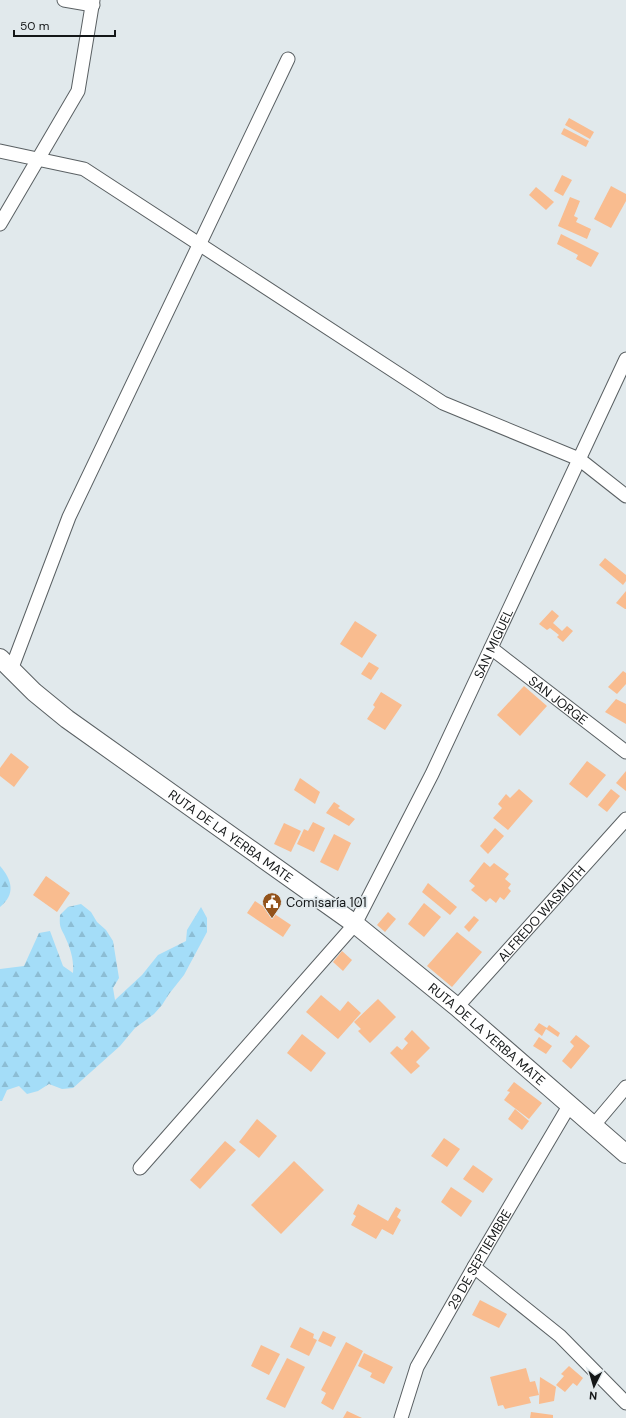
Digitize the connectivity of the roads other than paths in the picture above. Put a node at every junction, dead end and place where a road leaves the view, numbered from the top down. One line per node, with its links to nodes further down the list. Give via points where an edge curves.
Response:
1 (64, 0): 2 (street)
2 (93, 3): 5 (street, via 78,91)
3 (288, 60): 7 (street)
4 (0, 151): 5 (street)
5 (39, 159): 6 (street); 7 (street, via 84,169)
6 (0, 224)
7 (199, 244): 9 (street, via 442,404); 12 (street, via 70,516)
8 (626, 359): 9 (street, SAN MIGUEL)
9 (579, 459): 10 (street); 11 (street, SAN MIGUEL)
10 (626, 496)
11 (491, 648): 13 (street, SAN JORGE); 15 (street, SAN MIGUEL, via 432,774)
12 (6, 664): 15 (main road, RUTA DE LA YERBA MATE, via 67,719)
13 (626, 752)
14 (626, 819): 16 (street, ALFREDO WASMUTH)
15 (355, 924): 16 (main road, RUTA DE LA YERBA MATE); 21 (street, SAN MIGUEL)
16 (457, 1008): 18 (main road, RUTA DE LA YERBA MATE)
17 (626, 1087): 19 (street)
18 (569, 1106): 19 (main road, RUTA DE LA YERBA MATE); 22 (street, 29 DE SEPTIEMBRE)
19 (593, 1126): 20 (main road, RUTA DE LA YERBA MATE)
20 (626, 1154)
21 (140, 1168)
22 (474, 1267): 23 (street, via 560,1336); 24 (street, 29 DE SEPTIEMBRE, via 418,1367)
23 (626, 1403)
24 (402, 1418)

